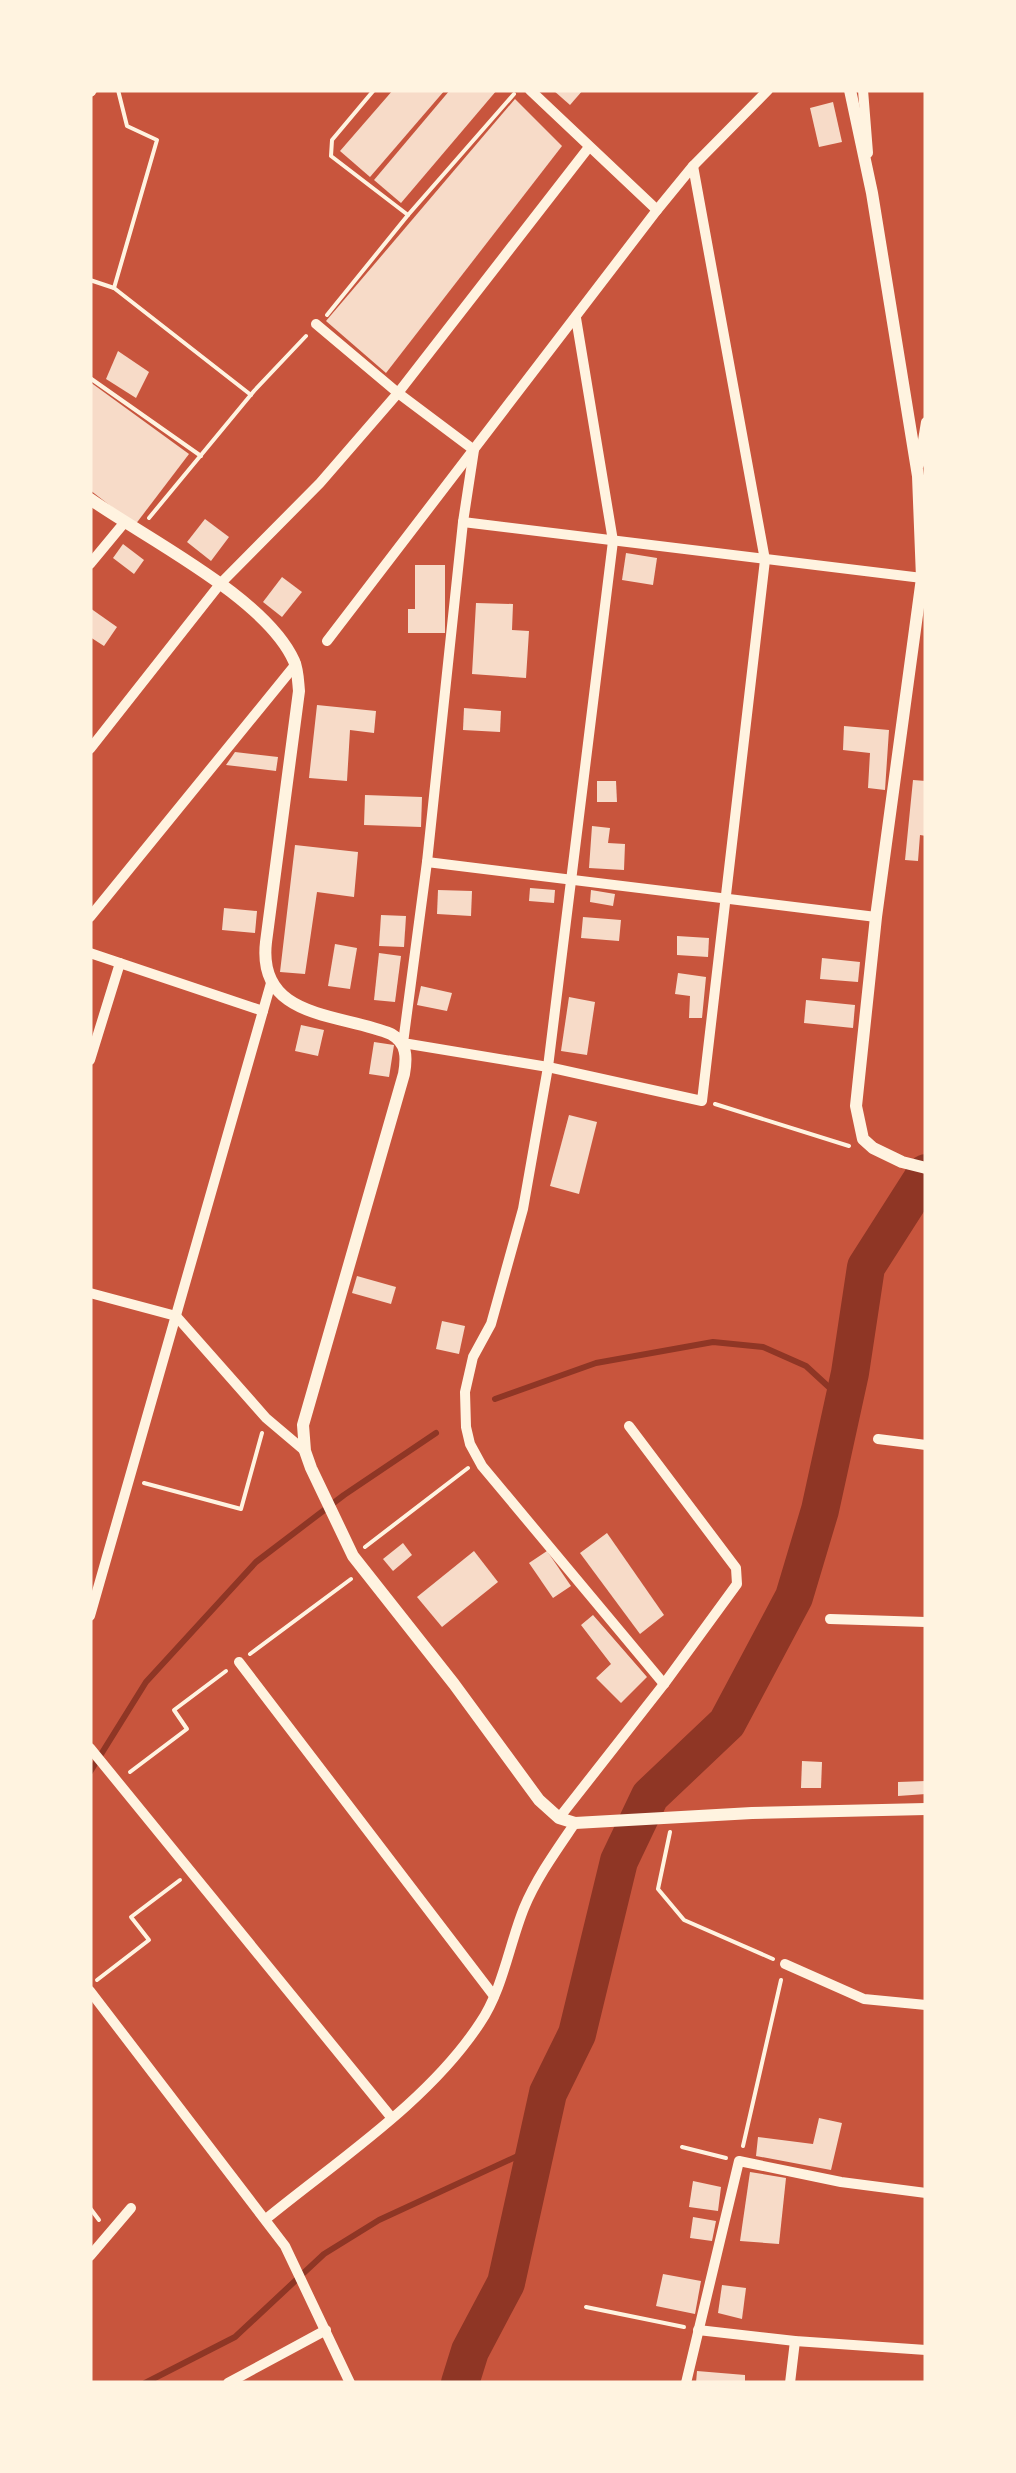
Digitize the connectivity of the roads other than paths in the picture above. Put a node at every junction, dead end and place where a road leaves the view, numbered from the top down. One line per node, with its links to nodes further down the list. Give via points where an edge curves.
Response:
1 (530, 90): 5 (street)
2 (768, 90): 6 (street)
3 (850, 90): 7 (street)
4 (863, 90): 7 (street)
5 (590, 146): 8 (street); 11 (street)
6 (693, 166): 8 (street); 19 (street)
7 (872, 194): 14 (street)
8 (657, 210): 9 (street)
9 (576, 318): 13 (street); 18 (street)
10 (316, 324): 11 (street)
11 (398, 393): 13 (street); 21 (street)
12 (926, 422): 14 (street)
13 (474, 450): 16 (street); 23 (street)
14 (918, 476): 22 (street)
15 (90, 499): 17 (street)
16 (463, 522): 18 (street); 26 (street)
17 (124, 523): 20 (street); 21 (street)
18 (614, 541): 19 (street); 27 (street)
19 (766, 560): 22 (street); 28 (street)
20 (90, 564)
21 (220, 584): 24 (street, via 274,630); 25 (street)
22 (924, 584): 30 (street)
23 (327, 641)
24 (296, 664): 29 (street); 33 (street, via 298,709 264,954)
25 (90, 749)
26 (427, 862): 27 (street); 35 (street)
27 (571, 880): 28 (street); 37 (street)
28 (726, 899): 30 (street); 37 (street, via 702,1100)
29 (90, 916)
30 (876, 917): 38 (street, via 856,1106 863,1139)
31 (90, 953): 32 (street)
32 (120, 964): 34 (street); 36 (street)
33 (271, 983): 34 (street); 35 (street, via 295,1005 384,1031)
34 (263, 1011): 40 (street)
35 (403, 1043): 37 (street); 44 (street, via 404,1074 303,1426)
36 (90, 1060)
37 (548, 1068): 49 (street, via 523,1209 491,1324 468,1374 470,1444)
38 (926, 1168)
39 (90, 1293): 40 (street)
40 (176, 1316): 44 (street); 45 (street)
41 (629, 1426): 49 (street, via 736,1568 736,1584)
42 (878, 1439): 43 (street)
43 (926, 1446)
44 (305, 1452): 52 (street, via 349,1550)
45 (90, 1616)
46 (830, 1619): 47 (street)
47 (926, 1622)
48 (239, 1662): 56 (street)
49 (664, 1684): 52 (street)
50 (90, 1748): 58 (street)
51 (926, 1809): 53 (street)
52 (558, 1818): 53 (street)
53 (575, 1823): 56 (street, via 537,1877)
54 (785, 1964): 57 (street, via 864,1999)
55 (90, 1988): 61 (street)
56 (494, 1996): 58 (street, via 457,2055)
57 (926, 2005)
58 (391, 2117): 61 (street)
59 (926, 2193): 64 (street, via 739,2161)
60 (131, 2208): 62 (street)
61 (266, 2219): 63 (street)
62 (90, 2256)
63 (326, 2330): 67 (street); 68 (street)
64 (698, 2330): 65 (street); 69 (street)
65 (795, 2342): 66 (street); 70 (street)
66 (926, 2350)
67 (228, 2383)
68 (350, 2383)
69 (686, 2383)
70 (790, 2383)

